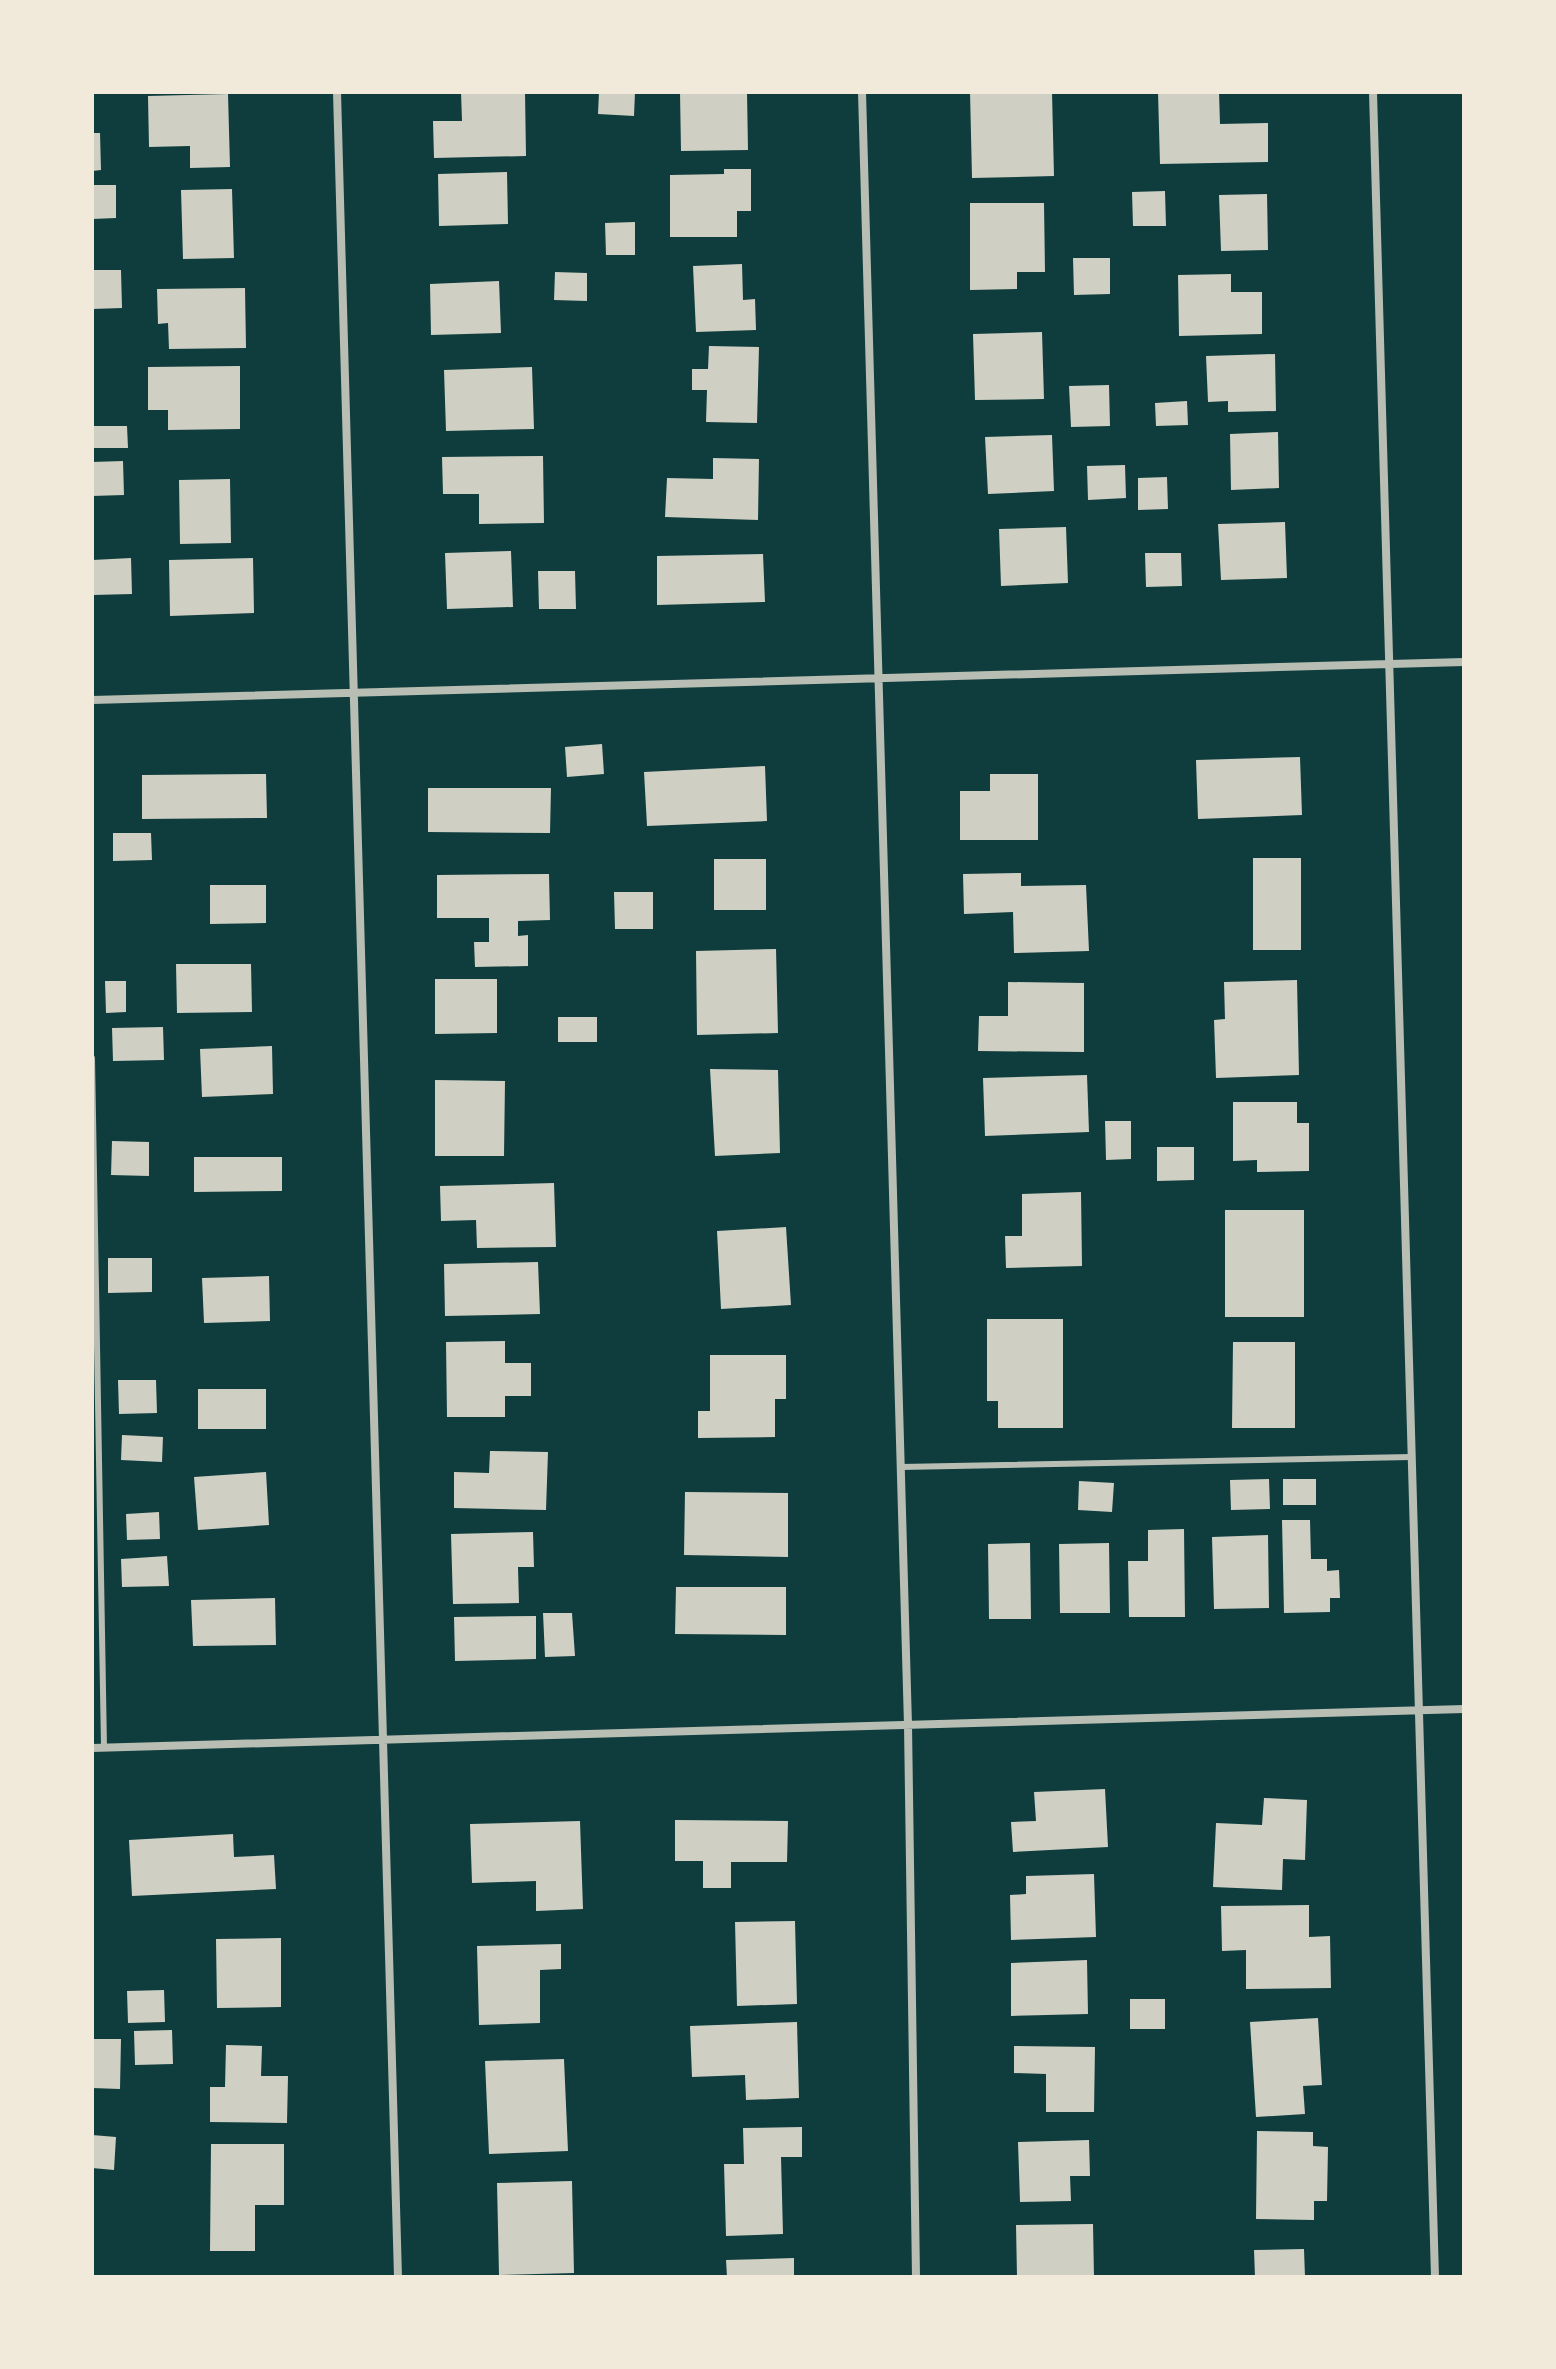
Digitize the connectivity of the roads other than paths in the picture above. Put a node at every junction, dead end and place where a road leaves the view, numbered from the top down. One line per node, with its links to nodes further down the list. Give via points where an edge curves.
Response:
1 (337, 92): 7 (street)
2 (862, 92): 6 (street)
3 (1373, 92): 5 (street)
4 (1464, 662): 5 (street)
5 (1389, 664): 6 (street); 10 (street)
6 (879, 679): 7 (street); 11 (street)
7 (354, 693): 8 (street); 15 (street)
8 (92, 700)
9 (92, 1058): 16 (lane)
10 (1411, 1457): 11 (lane); 13 (street)
11 (901, 1467): 14 (street)
12 (1464, 1709): 13 (street)
13 (1419, 1710): 14 (street); 20 (street)
14 (908, 1725): 15 (street); 19 (street)
15 (383, 1740): 16 (street); 18 (street)
16 (104, 1747): 17 (street)
17 (92, 1748)
18 (398, 2277)
19 (916, 2277)
20 (1435, 2277)

